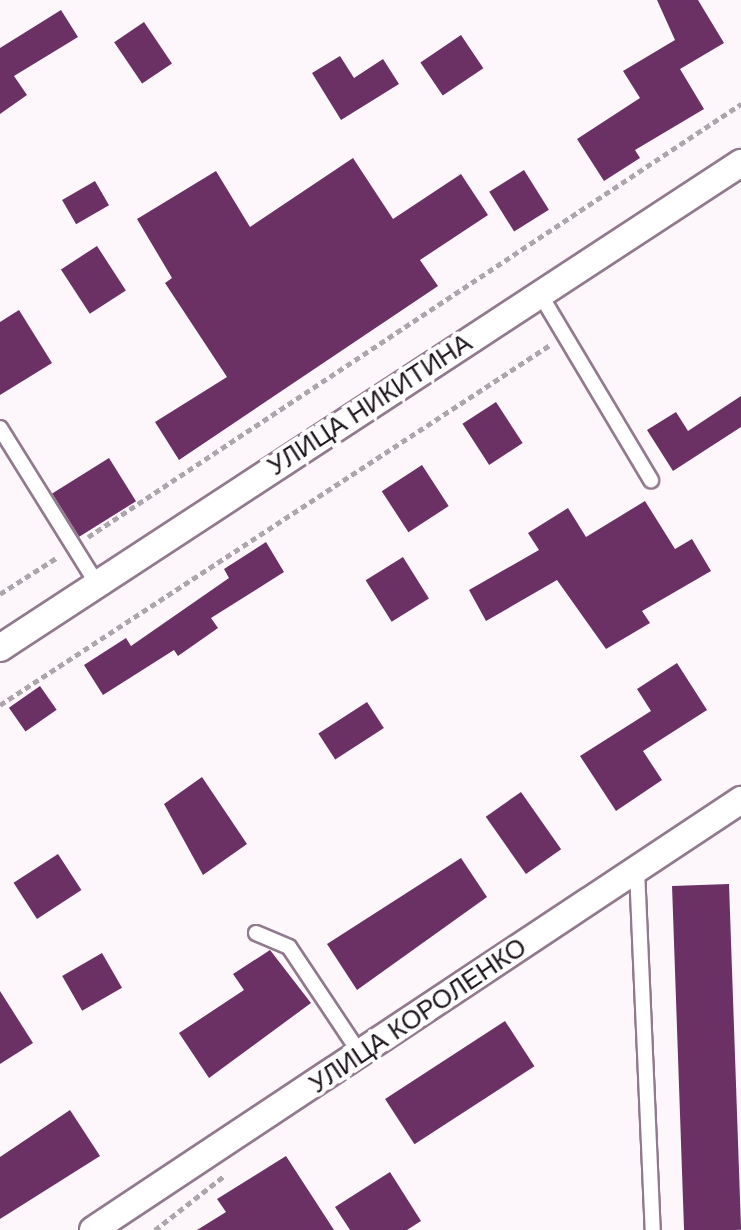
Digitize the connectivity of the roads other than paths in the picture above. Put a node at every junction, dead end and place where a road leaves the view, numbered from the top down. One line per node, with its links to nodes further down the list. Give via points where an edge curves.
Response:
1 (741, 163): 2 (street, УЛИЦА НИКИТИНА)
2 (540, 294): 4 (lane); 5 (street, УЛИЦА НИКИТИНА)
3 (0, 428): 5 (lane)
4 (651, 480)
5 (97, 584): 6 (street, УЛИЦА НИКИТИНА)
6 (0, 648)
7 (741, 800): 8 (street, УЛИЦА КОРОЛЕНКО)
8 (637, 870): 10 (street, УЛИЦА КОРОЛЕНКО); 12 (lane)
9 (256, 933): 10 (lane, via 289,947)
10 (361, 1055): 11 (street, УЛИЦА КОРОЛЕНКО)
11 (93, 1230)
12 (653, 1230)

